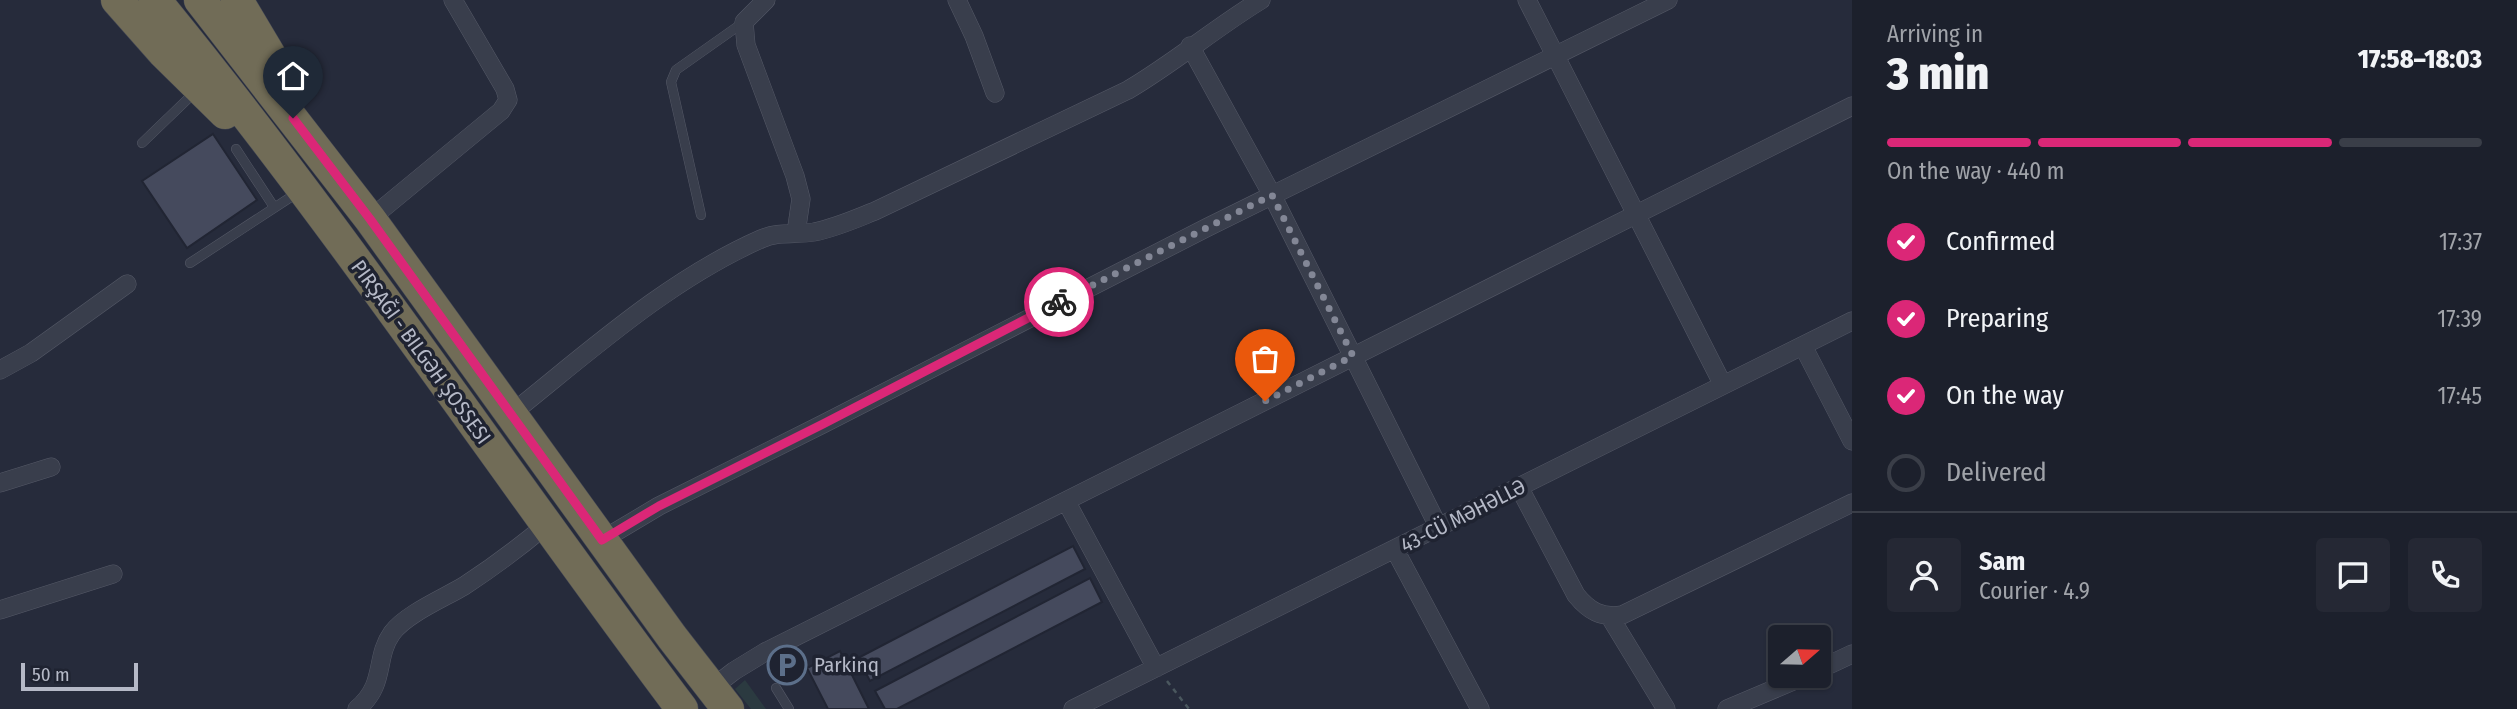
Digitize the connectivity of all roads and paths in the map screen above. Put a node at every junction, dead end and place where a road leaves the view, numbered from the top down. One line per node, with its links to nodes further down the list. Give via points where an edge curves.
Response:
1 (117, 0): 14 (highway)
2 (155, 0): 19 (highway)
3 (200, 0): 21 (highway)
4 (237, 0): 21 (highway)
5 (453, 0): 21 (street, via 508,100 501,111)
6 (766, 0): 11 (street)
7 (957, 0): 15 (street)
8 (1261, 0): 12 (street)
9 (1527, 0): 13 (street)
10 (1668, 0): 13 (street)
11 (744, 22): 23 (lane, via 676,69 671,82); 25 (street, via 746,45 801,199)
12 (1190, 46): 20 (street); 25 (street, via 1128,90 875,211 832,227)
13 (1556, 57): 20 (street); 24 (street)
14 (198, 88): 17 (lane); 19 (highway)
15 (995, 93)
16 (1852, 106): 24 (street)
17 (142, 143)
18 (236, 149): 22 (lane)
19 (304, 188): 22 (lane); 40 (highway)
20 (1272, 195): 30 (street); 42 (street, via 659,506)
21 (360, 206): 33 (highway)
22 (274, 207): 26 (lane)
23 (701, 215)
24 (1636, 216): 30 (street); 32 (street)
25 (796, 233): 33 (street, via 764,238 671,289)
26 (190, 263)
27 (127, 284): 31 (street)
28 (1852, 321): 29 (street, 43-CÜ MƏHƏLLƏ)
29 (1802, 346): 32 (street, 43-CÜ MƏHƏLLƏ); 34 (street)
30 (1353, 356): 38 (street); 41 (street)
31 (0, 370)
32 (1723, 385): 37 (street, 43-CÜ MƏHƏLLƏ)
33 (511, 414): 42 (highway)
34 (1852, 441)
35 (51, 467): 36 (street)
36 (0, 483)
37 (1519, 487): 41 (street, 43-CÜ MƏHƏLLƏ); 46 (street, via 1576,595 1595,613)
38 (1066, 500): 49 (street); 52 (street, via 765,652 734,671)
39 (1852, 503): 46 (street)
40 (546, 525): 53 (street, via 392,633 377,684); 54 (highway)
41 (1439, 528): 43 (street, 43-CÜ MƏHƏLLƏ)
42 (602, 540): 52 (highway)
43 (1395, 550): 49 (street, 43-CÜ MƏHƏLLƏ); 58 (street)
44 (113, 574): 45 (street)
45 (0, 610)
46 (1610, 617): 59 (street)
47 (1852, 654): 48 (street)
48 (1831, 664)
49 (1156, 668): 56 (street, 43-CÜ MƏHƏLLƏ); 57 (path)
50 (776, 688): 55 (lane)
51 (1777, 688): 60 (street)
52 (720, 698)
53 (358, 709)
54 (682, 709)
55 (789, 709)
56 (1073, 709)
57 (1188, 709)
58 (1480, 709)
59 (1666, 709)
60 (1727, 709)

